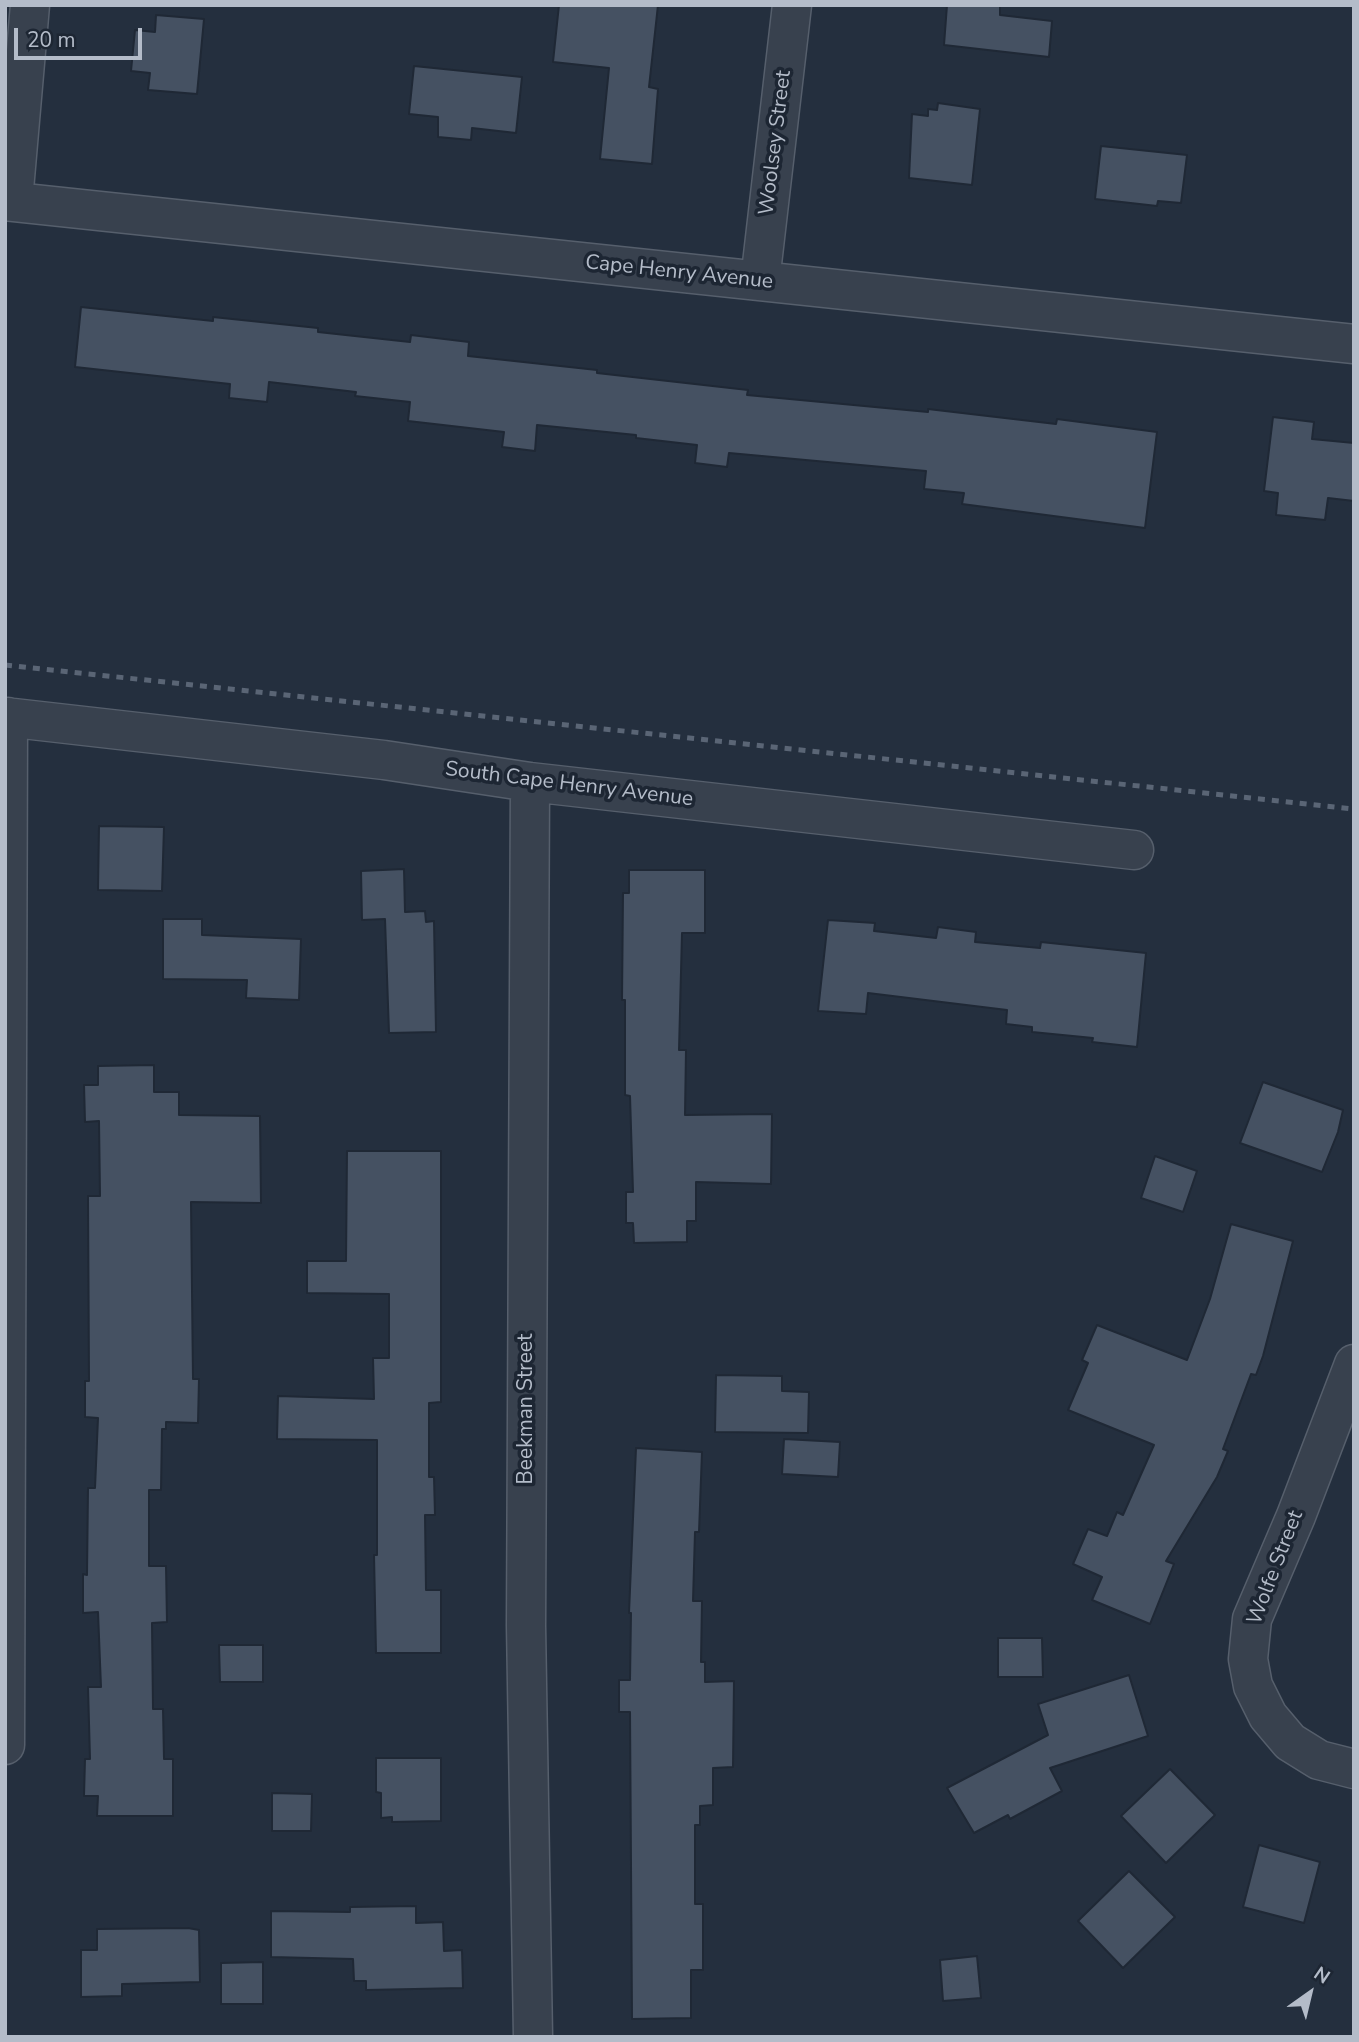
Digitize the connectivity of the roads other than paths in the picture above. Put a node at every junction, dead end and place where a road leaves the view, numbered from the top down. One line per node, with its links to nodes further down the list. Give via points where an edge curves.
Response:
1 (30, 5): 3 (street)
2 (792, 5): 4 (street, Woolsey Street)
3 (9, 201): 4 (street, Cape Henry Avenue)
4 (760, 281): 5 (street, Cape Henry Avenue)
5 (1354, 344)
6 (6, 717): 7 (street, South Cape Henry Avenue, via 384,760); 10 (street)
7 (530, 782): 8 (street, South Cape Henry Avenue); 12 (street, Beekman Street, via 526,1625)
8 (1134, 850)
9 (1354, 1364): 11 (street, Wolfe Street, via 1252,1619 1248,1659 1253,1686 1268,1716 1290,1742 1320,1760)
10 (5, 1745)
11 (1354, 1769)
12 (533, 2037)

